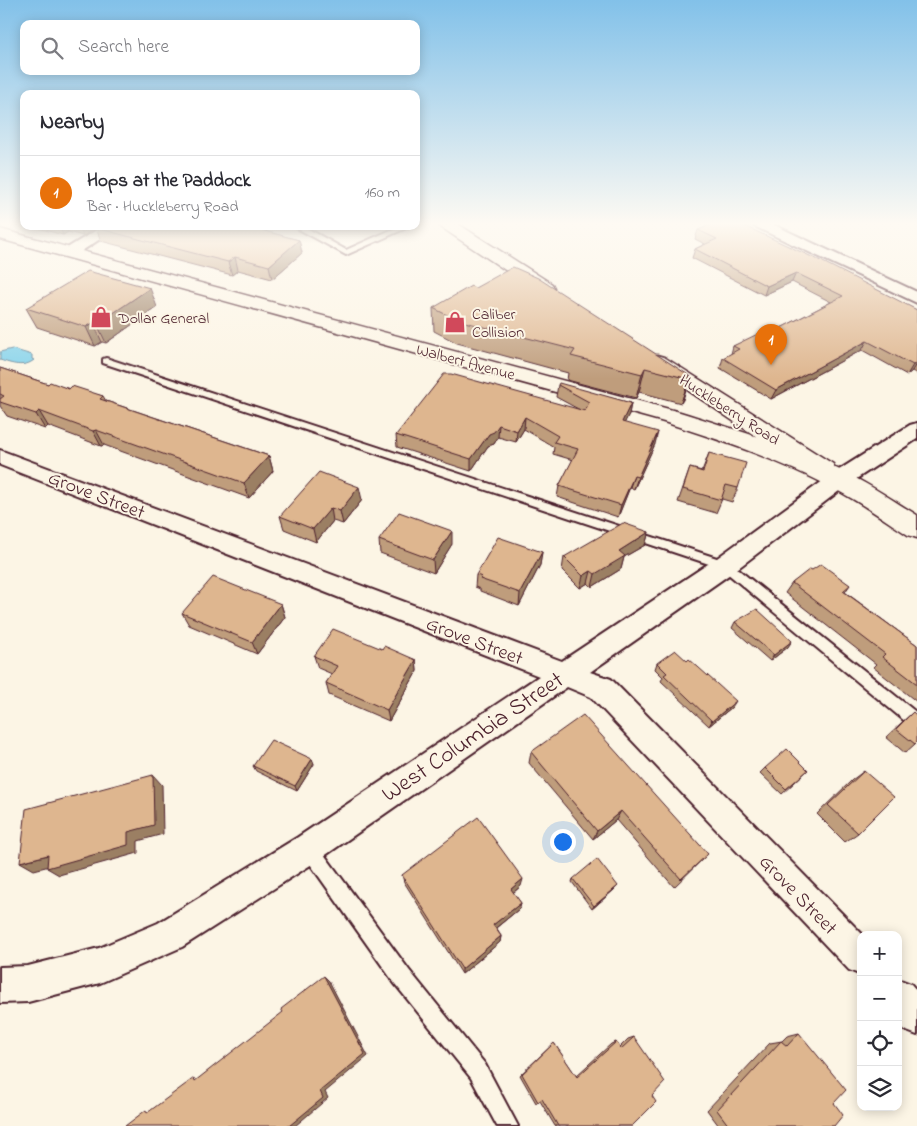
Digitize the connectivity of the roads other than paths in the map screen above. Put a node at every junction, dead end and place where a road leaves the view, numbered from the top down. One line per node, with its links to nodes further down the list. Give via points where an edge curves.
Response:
1 (148, 275): 10 (main road, Walbert Avenue, via 672,417 728,435)
2 (525, 275): 5 (main road)
3 (867, 275): 4 (street)
4 (917, 298)
5 (564, 300)
6 (644, 353): 10 (main road, Huckleberry Road)
7 (106, 361): 12 (lane)
8 (917, 430): 10 (street, West Columbia Street)
9 (0, 456): 13 (street, Grove Street)
10 (840, 480): 11 (main road, Walbert Avenue); 12 (street, West Columbia Street)
11 (917, 528)
12 (725, 566): 13 (street, West Columbia Street); 14 (lane)
13 (562, 674): 15 (street, West Columbia Street); 16 (street, Grove Street, via 601,688)
14 (917, 722)
15 (309, 848): 17 (street, West Columbia Street, via 170,935 100,965 28,984); 20 (lane, via 402,977 478,1071)
16 (857, 954)
17 (0, 985)
18 (902, 1001): 19 (street)
19 (917, 1017)
20 (505, 1125)

